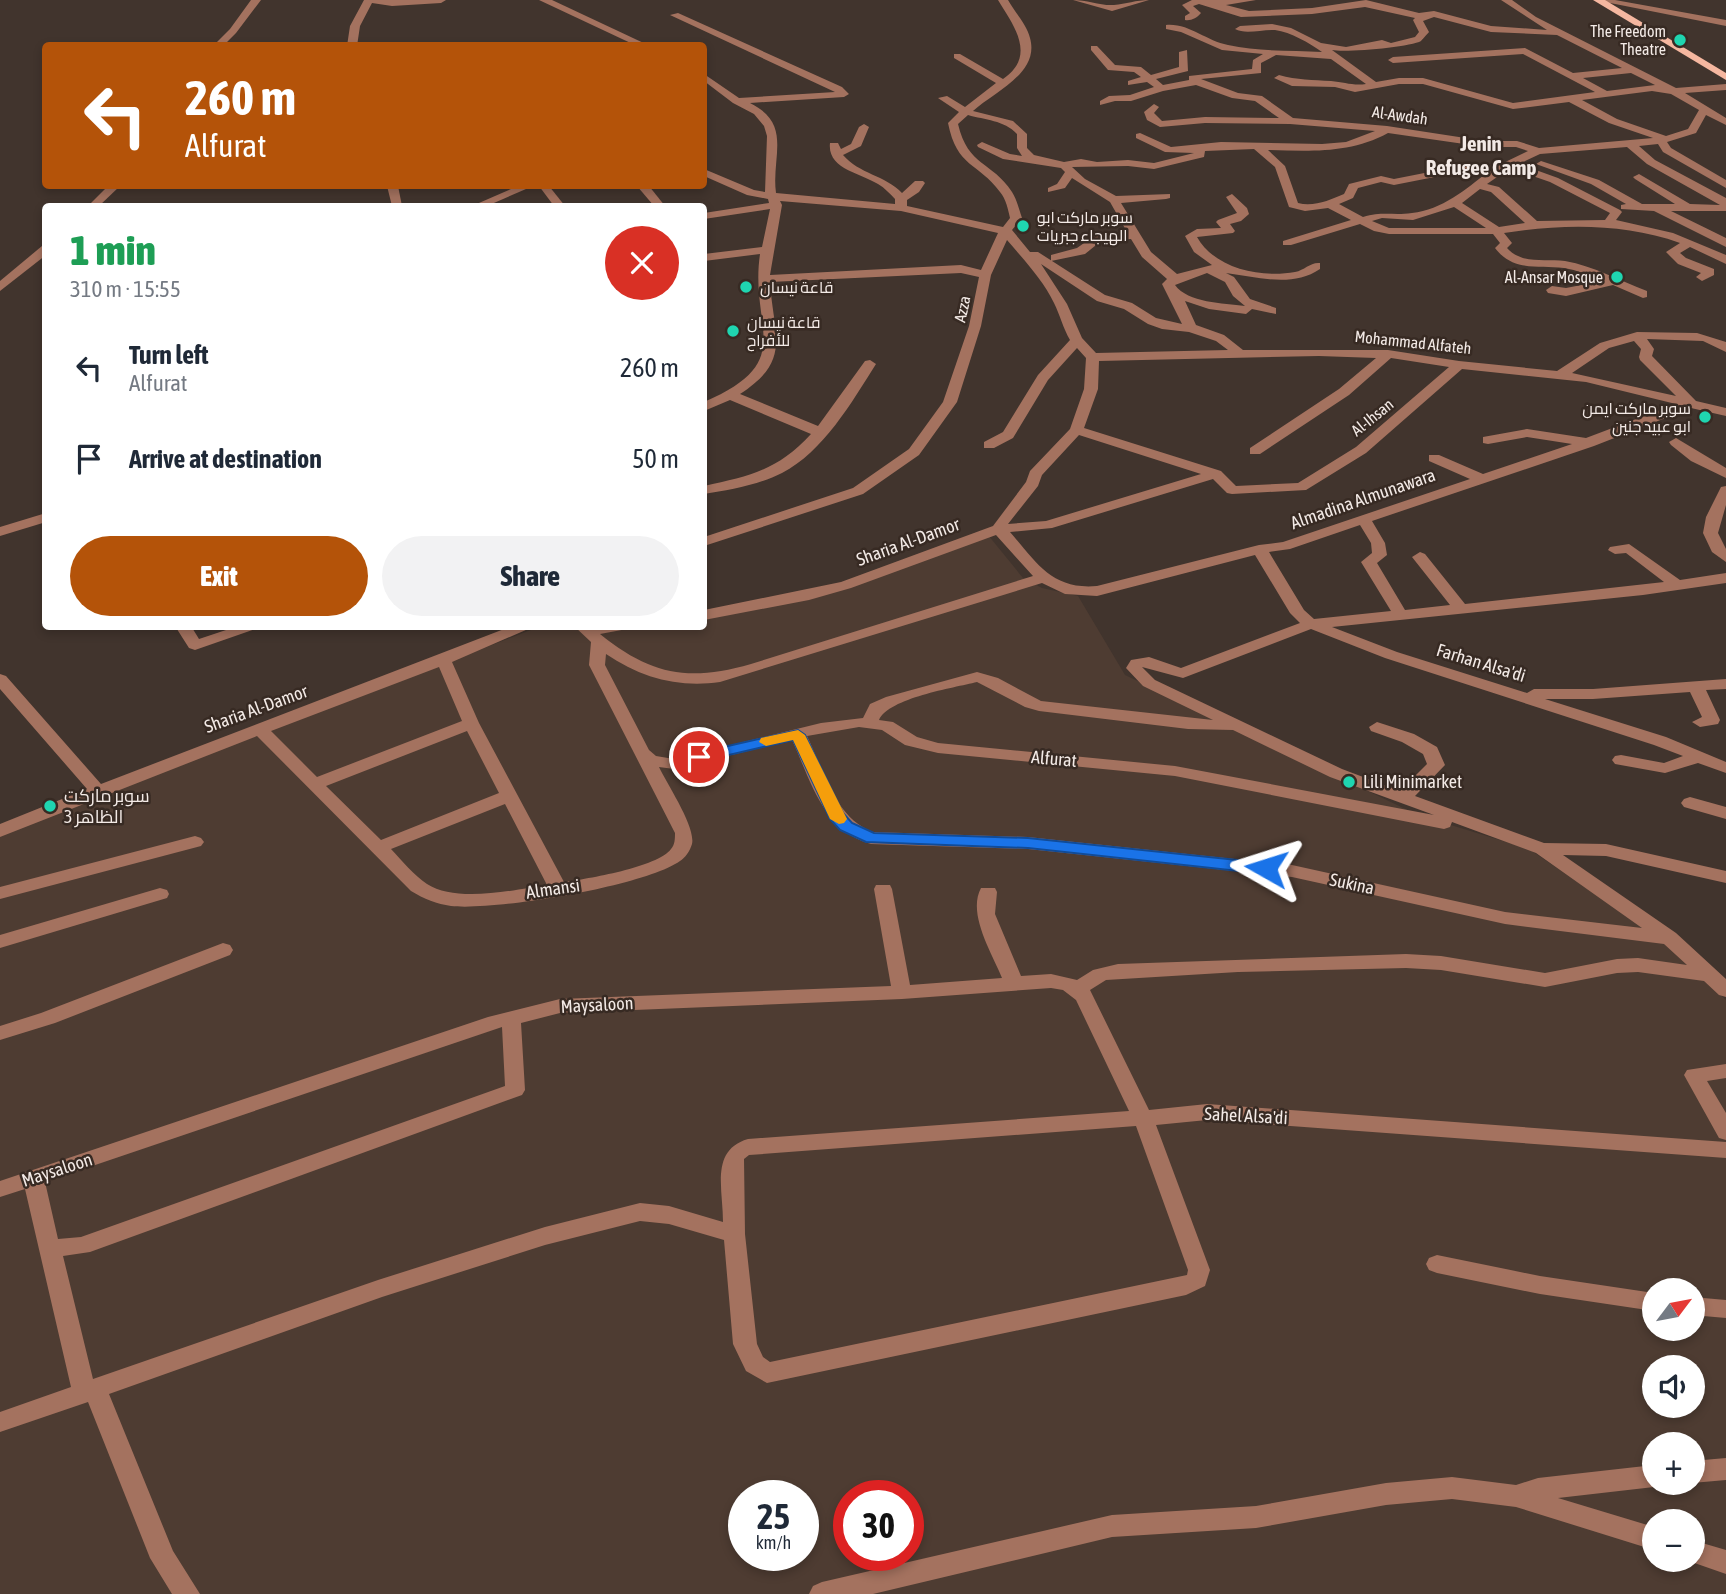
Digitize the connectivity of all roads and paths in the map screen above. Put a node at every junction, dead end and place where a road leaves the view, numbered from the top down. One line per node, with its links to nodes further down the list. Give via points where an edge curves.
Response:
1 (256, 0): 21 (street)
2 (371, 0): 3 (street); 22 (street, via 355,26)
3 (441, 0)
4 (544, 0): 23 (street)
5 (1003, 0): 40 (street, via 1026,39 1023,63)
6 (1078, 0): 7 (street, via 1112,8)
7 (1144, 0)
8 (1204, 0): 13 (street)
9 (1251, 0): 13 (street)
10 (1506, 0): 20 (street)
11 (1599, 0): 17 (street); 32 (main road)
12 (1363, 2): 13 (street, via 1312,11 1241,13); 15 (street)
13 (1216, 4): 16 (street, via 1199,1 1187,5 1196,13)
14 (675, 15): 48 (street, via 844,94)
15 (1424, 16): 20 (street, via 1434,14 1491,29); 24 (street, via 1418,20 1423,32 1418,39 1356,50)
16 (1188, 18)
17 (1726, 23)
18 (1169, 27): 27 (street, via 1224,48)
19 (1240, 29): 24 (street, via 1288,30)
20 (1560, 33): 30 (street)
21 (221, 42)
22 (353, 42)
23 (637, 42)
24 (1318, 45): 29 (street)
25 (1094, 48): 36 (street, via 1112,68 1137,69)
26 (1184, 52): 36 (street, via 1184,69)
27 (1272, 53): 29 (street); 37 (street, via 1256,62 1258,71 1215,73 1193,78)
28 (957, 56): 40 (street)
29 (1330, 56): 41 (street)
30 (1633, 70): 31 (street); 44 (street)
31 (1569, 76): 34 (street); 38 (street, via 1525,51 1393,60); 45 (street)
32 (1726, 77)
33 (1279, 78): 41 (street, via 1345,89)
34 (1553, 78)
35 (707, 79): 48 (street)
36 (1150, 79): 39 (street); 43 (street)
37 (1196, 81): 43 (street); 53 (street, via 1236,96 1258,98)
38 (1423, 81): 41 (street); 47 (street, via 1507,106)
39 (1132, 83)
40 (1004, 84): 52 (street)
41 (1375, 86)
42 (1726, 87): 44 (street)
43 (1161, 88): 49 (street)
44 (1674, 91): 45 (street, via 1651,88); 51 (street)
45 (1607, 95): 47 (street)
46 (943, 98): 52 (street)
47 (1572, 99): 58 (street)
48 (737, 101): 83 (street, via 764,116 774,140 767,180)
49 (1104, 103)
50 (1154, 107): 53 (street, Al-Awdah, via 1149,112 1151,118 1160,124)
51 (1704, 110): 54 (street); 58 (street, Al-Awdah, via 1692,131)
52 (964, 111): 66 (street, via 1017,127 1022,150); 100 (street, Azza, via 953,123 955,139 966,159 1007,193 1016,218)
53 (1290, 121): 56 (street, Al-Awdah)
54 (1726, 122)
55 (864, 127): 80 (street, via 856,146 835,150 844,165)
56 (1387, 130): 61 (street, via 1376,138 1349,144); 64 (street, Al-Awdah, via 1517,144)
57 (1140, 136): 63 (street, via 1169,149)
58 (1663, 140): 59 (street, Al-Awdah); 74 (street, via 1667,150)
59 (1630, 144): 62 (street, Al-Awdah); 92 (street, via 1651,162)
60 (982, 145): 66 (street, via 1007,158)
61 (1258, 147): 63 (street, via 1220,144); 90 (street, via 1280,166 1293,205)
62 (1599, 147): 64 (street, Al-Awdah); 69 (street, via 1610,156 1582,158)
63 (1199, 148): 68 (street, via 1200,155 1156,166 1079,163)
64 (1538, 151): 65 (street)
65 (1523, 158): 67 (street); 69 (street)
66 (1039, 162): 68 (street)
67 (1504, 167): 73 (street); 90 (street, via 1381,179 1353,186 1349,196); 95 (street, via 1554,180)
68 (1067, 168): 79 (street, via 1061,186); 84 (street)
69 (1559, 169): 91 (street)
70 (707, 173): 83 (street)
71 (1639, 177): 94 (street)
72 (904, 182): 80 (street)
73 (1477, 185): 89 (street); 99 (street, via 1495,189)
74 (1726, 185)
75 (111, 189): 85 (street)
76 (520, 189): 86 (street)
77 (546, 189): 87 (street)
78 (646, 189): 88 (street)
79 (1052, 190)
80 (908, 196): 83 (street); 100 (street)
81 (1166, 196): 84 (street)
82 (1232, 197): 115 (street, via 1243,214 1222,222 1229,231 1191,236 1198,249)
83 (773, 200): 96 (street); 108 (street)
84 (1115, 200): 103 (street)
85 (96, 203)
86 (485, 203)
87 (558, 203)
88 (657, 203)
89 (1455, 203): 97 (street, via 1412,217 1382,215); 101 (street)
90 (1330, 204): 97 (street)
91 (1637, 205): 93 (street); 95 (street)
92 (1726, 205): 94 (street)
93 (1655, 207): 94 (street); 107 (street)
94 (1686, 207)
95 (1616, 212): 98 (street)
96 (707, 215)
97 (1364, 222): 101 (street, via 1389,231); 105 (street)
98 (1609, 223): 99 (street); 106 (street, via 1640,227)
99 (1534, 225): 101 (street)
100 (1005, 231): 116 (street, Azza); 127 (street, via 1044,263 1101,298 1166,326); 129 (street, via 1061,304)
101 (1494, 231): 120 (street, via 1506,243 1502,251 1519,261 1585,269)
102 (1079, 234): 104 (street)
103 (1133, 235): 104 (street); 119 (street, via 1146,254)
104 (1090, 242): 111 (street, via 1081,251)
105 (1287, 243)
106 (1688, 243): 112 (street); 117 (street, via 1672,252 1710,272)
107 (1726, 243)
108 (769, 250): 110 (street); 118 (street)
109 (42, 252): 121 (street)
110 (707, 257)
111 (1055, 258)
112 (1726, 260)
113 (1316, 267): 115 (street, via 1302,275 1247,275)
114 (1207, 269): 115 (street); 119 (street); 126 (street, via 1230,280 1234,292 1247,303)
115 (1225, 269)
116 (985, 275): 118 (street, via 961,269); 158 (street, Azza, via 975,326 950,402 914,452 858,491)
117 (1702, 278)
118 (764, 279): 137 (street, via 772,348 761,369)
119 (1175, 279): 124 (street, via 1168,284)
120 (1612, 282): 122 (street, via 1566,292); 123 (street)
121 (0, 287)
122 (1552, 290)
123 (1643, 294)
124 (1178, 295): 125 (street); 127 (street)
125 (1246, 310)
126 (1272, 311)
127 (1191, 328): 132 (street, via 1220,338)
128 (1637, 335): 130 (street); 136 (street, via 1588,354); 138 (street, via 1648,349 1645,357)
129 (1077, 340): 133 (street); 146 (street, via 1043,378 1009,435)
130 (1723, 342)
131 (1388, 354): 132 (street, Mohammad Alfateh); 135 (street, Mohammad Alfateh); 147 (street, via 1344,392)
132 (1242, 355): 133 (street, Mohammad Alfateh)
133 (1093, 358): 141 (street, via 1091,389)
134 (870, 364): 142 (street)
135 (1459, 365): 136 (street, Mohammad Alfateh); 149 (street, Al-Ihsan, via 1361,450 1301,487 1232,490)
136 (1562, 374): 138 (street, Mohammad Alfateh)
137 (730, 395): 139 (street); 142 (street)
138 (1690, 403): 140 (street, Mohammad Alfateh); 145 (street, Almadina Almunawara)
139 (707, 406)
140 (1726, 412)
141 (1076, 430): 149 (street); 156 (street, via 1035,474 1033,484)
142 (818, 432): 152 (street, via 786,465)
143 (1488, 440): 145 (street, via 1511,433 1545,432)
144 (1676, 442): 150 (street)
145 (1589, 443): 151 (street, Almadina Almunawara)
146 (989, 445)
147 (1255, 451)
148 (1434, 458): 151 (street)
149 (1216, 474): 156 (street, Sharia Al-Damor, via 1047,525)
150 (1726, 474)
151 (1482, 479): 155 (street, Almadina Almunawara)
152 (707, 489)
153 (1726, 490): 162 (street, via 1709,534)
154 (42, 518): 157 (street)
155 (1363, 518): 159 (street, Almadina Almunawara, via 1285,546); 168 (street, via 1380,555 1369,562)
156 (999, 530): 164 (street); 167 (street, Sharia Al-Damor, via 809,595)
157 (0, 532)
158 (707, 541)
159 (1259, 549): 164 (street, Almadina Almunawara, via 1088,593 1067,593); 169 (street, Farhan Alsa'di, via 1298,613)
160 (1615, 550): 165 (street, via 1629,548)
161 (1420, 557): 166 (street)
162 (1726, 557)
163 (1726, 578): 165 (street)
164 (1042, 579): 173 (street, via 766,664 702,679 651,671 614,655)
165 (1678, 586): 166 (street)
166 (1461, 608): 168 (street)
167 (707, 614)
168 (1400, 614): 169 (street)
169 (1311, 624): 178 (street, Farhan Alsa'di); 182 (street, via 1182,673 1149,661 1135,664 1136,672 1146,681)
170 (186, 630): 171 (street, via 195,645)
171 (243, 630)
172 (518, 630): 174 (street, Sharia Al-Damor)
173 (589, 633): 186 (street, Almansi, via 597,665)
174 (444, 661): 180 (street); 184 (street, Sharia Al-Damor)
175 (0, 679): 191 (street)
176 (1726, 684): 177 (street)
177 (1696, 687): 178 (street); 179 (street, via 1712,720)
178 (1518, 695): 187 (street, Farhan Alsa'di)
179 (1700, 722)
180 (471, 723): 190 (street); 192 (street)
181 (869, 723): 182 (street, via 876,708 892,700 980,677 1039,706); 185 (street, Alfurat); 196 (street, Alfurat, via 938,748 1175,771)
182 (1239, 726): 193 (street)
183 (1377, 727): 193 (street, via 1432,751 1436,765)
184 (258, 728): 190 (street, Almansi); 191 (street, Sharia Al-Damor)
185 (798, 735): 186 (street, Alfurat, via 674,764 651,761); 207 (street, Sukina, via 836,815 846,827 872,838 1028,843 1292,871 1505,918)
186 (638, 748): 202 (street, Almansi, via 684,833 682,848 661,864)
187 (1698, 757): 188 (street, via 1665,768); 189 (street, Farhan Alsa'di)
188 (1621, 760)
189 (1726, 768)
190 (314, 784): 199 (street, Almansi)
191 (97, 790): 197 (street, Sharia Al-Damor)
192 (510, 795): 199 (street); 202 (street)
193 (1402, 799): 196 (street)
194 (1690, 803): 195 (street)
195 (1726, 813)
196 (1482, 828): 200 (street)
197 (0, 831)
198 (195, 842): 205 (street)
199 (380, 847): 202 (street, Almansi, via 431,895 464,901)
200 (1542, 849): 201 (street, via 1606,850); 207 (street)
201 (1726, 877)
202 (558, 888)
203 (883, 889): 214 (street)
204 (988, 892): 211 (street, via 986,914)
205 (0, 893)
206 (160, 894): 208 (street)
207 (1669, 939): 210 (street)
208 (0, 942)
209 (223, 950): 216 (street)
210 (1711, 975): 212 (street, via 1638,965 1545,980 1441,963 1238,965 1118,971 1100,975); 213 (street)
211 (1014, 984): 212 (street, Maysaloon, via 1057,981); 214 (street, Maysaloon)
212 (1077, 989): 218 (street)
213 (1726, 990)
214 (902, 992): 215 (street, Maysaloon, via 560,1006)
215 (511, 1017): 221 (street, Maysaloon); 224 (street, via 515,1090 82,1246)
216 (0, 1033)
217 (1726, 1071): 219 (street, via 1694,1075)
218 (1143, 1118): 220 (street, Sahel Alsa'di, via 1207,1112); 223 (street, Sahel Alsa'di, via 741,1149 733,1159); 223 (street, Sahel Alsa'di, via 1199,1270 1197,1280 1185,1286 767,1373 754,1364 745,1344)
219 (1726, 1132)
220 (1726, 1150)
221 (33, 1178): 222 (street, Maysaloon); 224 (street)
222 (0, 1189)
223 (734, 1234): 229 (street, via 669,1215 628,1215 377,1289)
224 (50, 1248): 229 (street)
225 (1437, 1264): 226 (street)
226 (1642, 1300)
227 (1705, 1307): 228 (street)
228 (1726, 1309)
229 (90, 1391): 230 (street); 238 (street, via 163,1558)
230 (0, 1422)
231 (1726, 1469): 232 (street)
232 (1705, 1471)
233 (1642, 1477): 234 (street, via 1538,1489)
234 (1516, 1496): 235 (street); 239 (street, via 1452,1488 1387,1494 1256,1517 1112,1526)
235 (1642, 1535)
236 (1705, 1556): 237 (street)
237 (1726, 1562)
238 (187, 1594)
239 (822, 1594)

